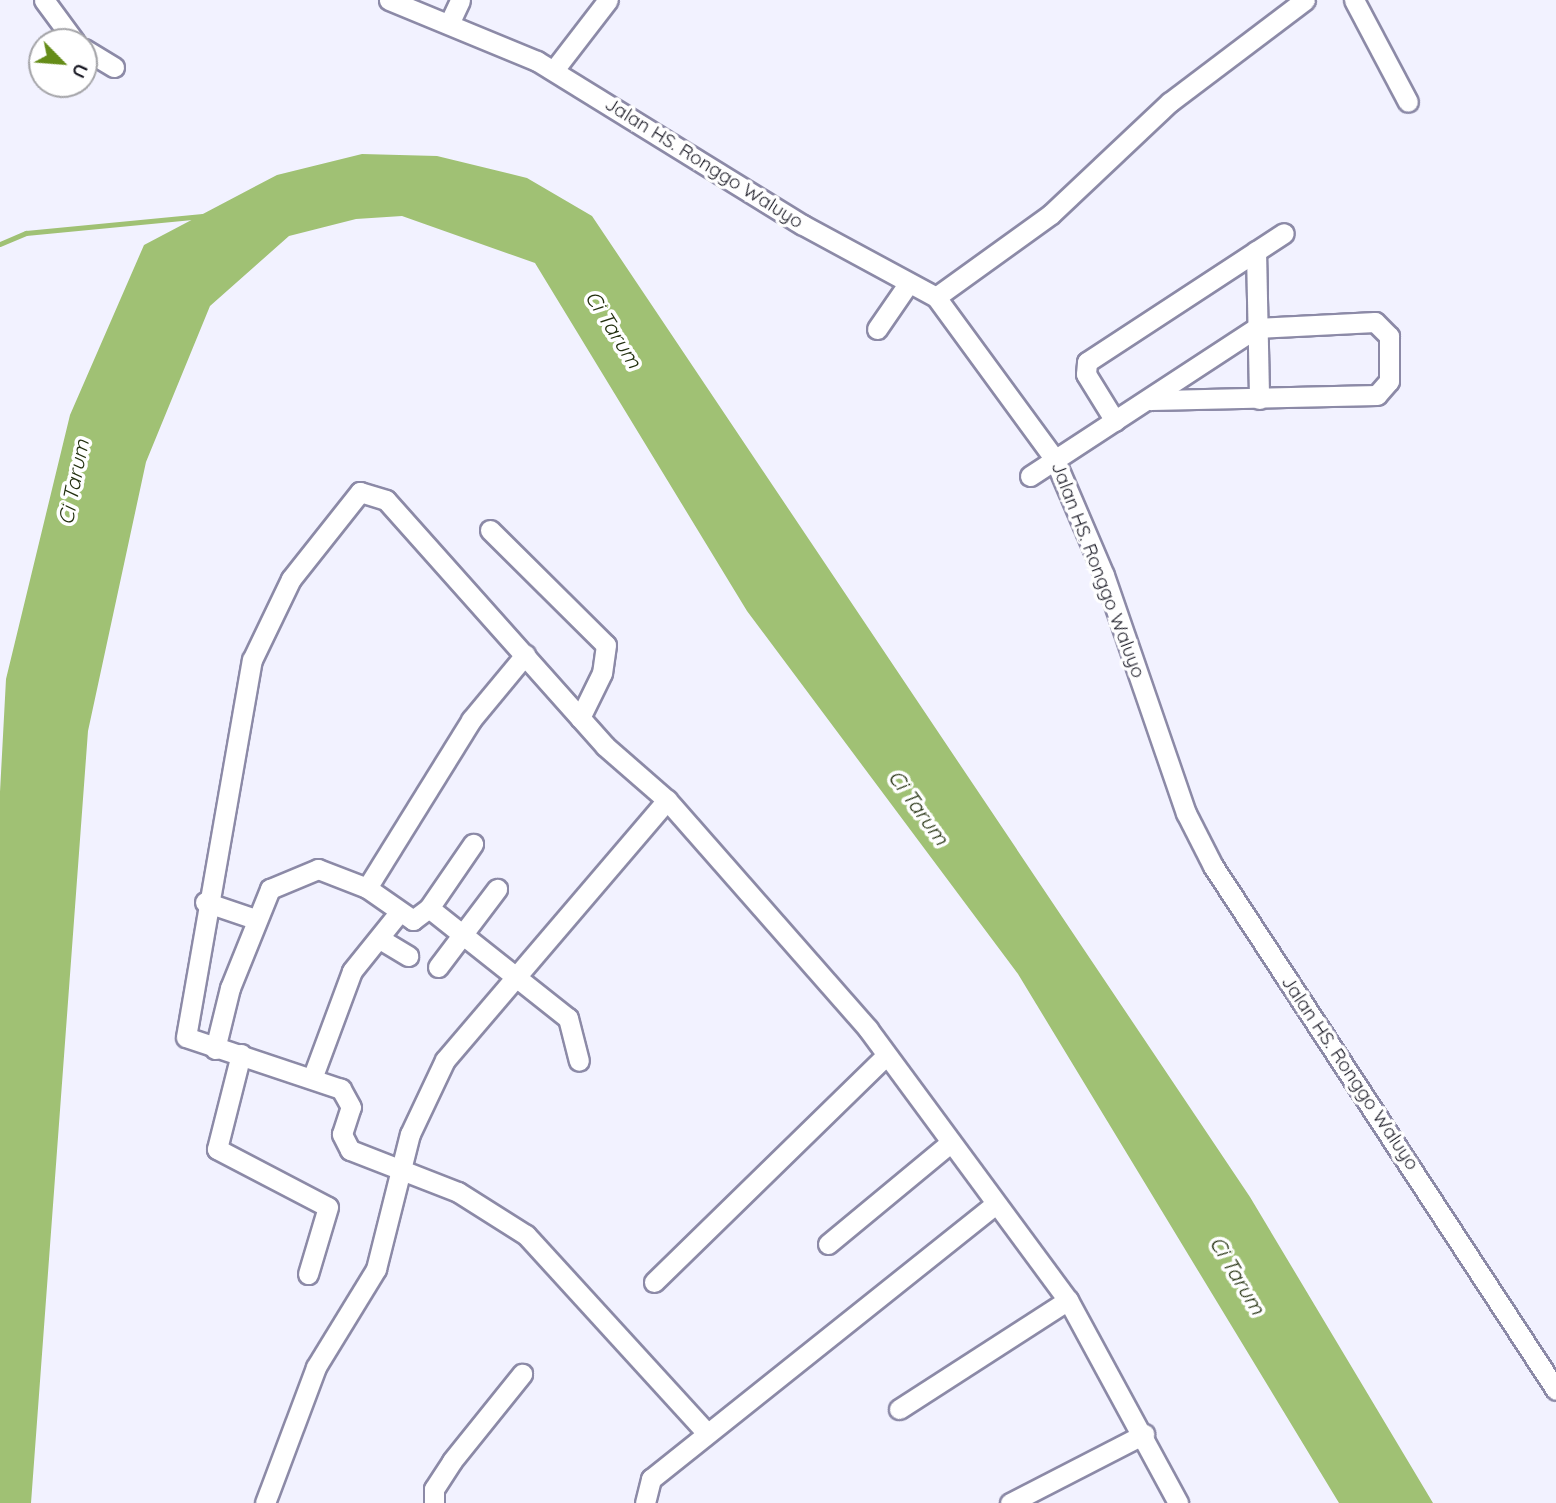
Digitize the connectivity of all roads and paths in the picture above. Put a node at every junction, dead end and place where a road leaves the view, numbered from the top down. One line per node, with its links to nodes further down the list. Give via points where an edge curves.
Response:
1 (44, 0): 8 (street)
2 (389, 0): 7 (street, Jalan HS. Ronggo Waluyo)
3 (460, 0): 7 (street)
4 (608, 0): 11 (street)
5 (1305, 0): 16 (street, via 1170,102 1051,214)
6 (1354, 0): 12 (street)
7 (449, 23): 11 (street, Jalan HS. Ronggo Waluyo)
8 (65, 28)
9 (98, 57): 10 (street)
10 (114, 67)
11 (554, 70): 15 (street, Jalan HS. Ronggo Waluyo)
12 (1408, 102)
13 (1284, 233): 14 (street)
14 (1256, 251): 17 (street); 21 (street, via 1087,362 1086,374)
15 (908, 284): 16 (street, Jalan HS. Ronggo Waluyo); 18 (street)
16 (936, 297): 22 (street, Jalan HS. Ronggo Waluyo)
17 (1256, 328): 19 (street); 19 (street, via 1375,321 1389,337 1384,392); 20 (street)
18 (877, 329)
19 (1259, 399): 20 (street)
20 (1151, 400): 21 (street)
21 (1115, 421): 22 (street)
22 (1054, 458): 23 (street); 52 (street, Jalan HS. Ronggo Waluyo, via 1104,575 1186,813 1213,866)
23 (1030, 477)
24 (490, 530): 26 (street, via 606,646 602,673)
25 (525, 655): 26 (street); 29 (street, via 471,720); 31 (street, via 386,500 360,492 302,562 259,641)
26 (580, 718): 27 (street)
27 (667, 800): 39 (street); 42 (street)
28 (473, 844): 32 (street)
29 (367, 888): 33 (street); 34 (street, via 341,874 307,871 270,889)
30 (497, 888): 35 (street)
31 (205, 902): 34 (street); 40 (street, via 186,1037)
32 (429, 908): 33 (street, via 412,920); 35 (street)
33 (397, 915): 36 (street)
34 (256, 919): 40 (street)
35 (464, 929): 38 (street); 39 (street)
36 (380, 939): 37 (street); 44 (street, via 352,971)
37 (408, 956)
38 (438, 967)
39 (517, 973): 43 (street, via 568,1018); 46 (street, via 456,1040)
40 (215, 1049): 41 (street)
41 (241, 1054): 44 (street); 49 (street, via 217,1149 328,1207)
42 (887, 1055): 45 (street); 50 (street)
43 (579, 1061)
44 (313, 1076): 46 (street, via 349,1099 344,1143)
45 (949, 1144): 47 (street); 48 (street)
46 (401, 1166): 56 (street, via 494,1212 526,1235); 58 (street, via 376,1269 316,1367)
47 (995, 1204): 51 (street); 56 (street)
48 (828, 1244)
49 (308, 1274)
50 (654, 1282)
51 (1068, 1300): 55 (street); 57 (street)
52 (1548, 1357): 54 (street, Jalan HS. Ronggo Waluyo)
53 (522, 1374): 59 (street, via 452,1461 434,1489)
54 (1556, 1390)
55 (899, 1409)
56 (706, 1432): 60 (street, via 651,1479)
57 (1144, 1434): 61 (street); 62 (street)
58 (265, 1503)
59 (434, 1503)
60 (645, 1503)
61 (1010, 1503)
62 (1178, 1503)

